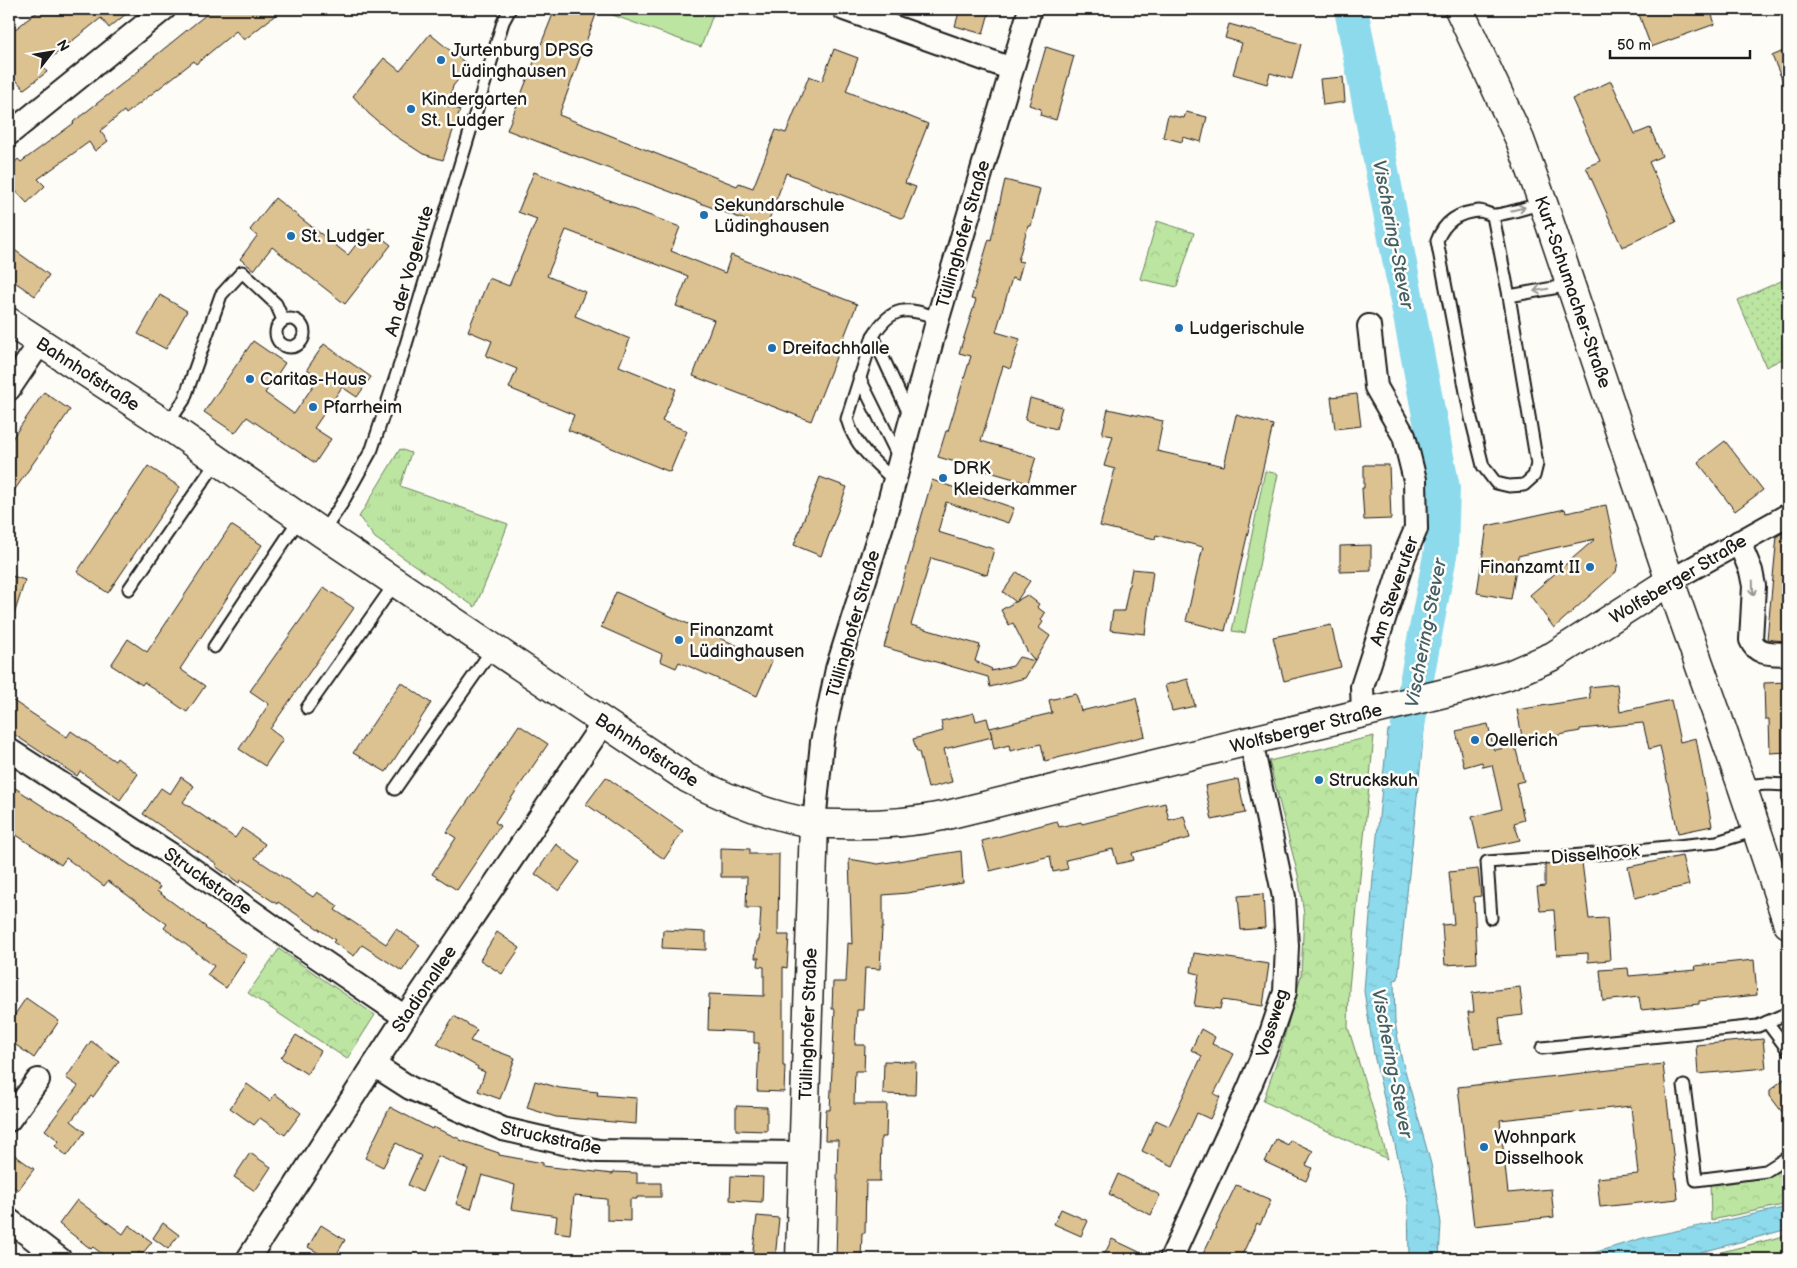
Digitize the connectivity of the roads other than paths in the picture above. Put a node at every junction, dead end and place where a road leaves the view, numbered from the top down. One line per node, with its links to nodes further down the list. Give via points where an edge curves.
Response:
1 (164, 9): 7 (street)
2 (510, 9): 26 (lane, An der Vogelrute, via 372,449)
3 (844, 9): 6 (street)
4 (1030, 9): 6 (street, Tüllinghofer Straße)
5 (1459, 9): 8 (main road, Kurt-Schumacher-Straße, via 1520,140)
6 (1012, 69): 12 (street, Tüllinghofer Straße)
7 (9, 134)
8 (1543, 203): 9 (lane, one-way to 8); 10 (main road, Kurt-Schumacher-Straße)
9 (1493, 216): 11 (lane); 11 (lane, via 1480,211 1459,216 1441,230 1437,246 1479,454 1483,466 1496,483 1509,486 1524,485 1534,476 1537,464)
10 (1572, 285): 11 (lane, one-way to 11); 28 (main road, Kurt-Schumacher-Straße)
11 (1509, 296)
12 (938, 318): 16 (lane, via 916,310 902,311 890,316); 20 (street, Tüllinghofer Straße)
13 (282, 320): 21 (lane, via 276,304 242,272 221,295 184,400)
14 (9, 322): 17 (main road, Bahnhofstraße)
15 (1369, 326): 35 (street, Am Steverufer, via 1376,387 1404,436 1415,480 1416,529 1362,687)
16 (873, 336): 18 (lane); 20 (lane)
17 (40, 343): 19 (street); 21 (main road, Bahnhofstraße)
18 (860, 377): 23 (lane); 23 (lane, via 847,419 850,431 866,453)
19 (9, 389)
20 (911, 418): 23 (street, Tüllinghofer Straße)
21 (167, 426): 22 (main road, Bahnhofstraße)
22 (217, 460): 25 (main road, Bahnhofstraße); 30 (lane)
23 (897, 470): 42 (street, Tüllinghofer Straße, via 837,669 822,742)
24 (1788, 515): 27 (street, Wolfsberger Straße)
25 (300, 518): 26 (main road, Bahnhofstraße); 31 (lane)
26 (322, 534): 29 (main road, Bahnhofstraße)
27 (1739, 542): 28 (street, Wolfsberger Straße); 33 (street, one-way to 33, via 1752,571 1754,586 1753,648 1760,652)
28 (1670, 581): 35 (main road, Wolfsberger Straße, via 1553,656 1509,675); 40 (main road)
29 (396, 582): 32 (main road, Bahnhofstraße); 34 (lane)
30 (128, 590)
31 (214, 646)
32 (494, 647): 36 (main road, Bahnhofstraße); 41 (lane)
33 (1788, 654)
34 (307, 708)
35 (1371, 711): 37 (main road, Wolfsberger Straße)
36 (604, 722): 42 (main road, Bahnhofstraße, via 687,778 714,792 769,813); 47 (street, Stadionallee)
37 (1251, 741): 42 (main road, Wolfsberger Straße, via 913,822); 61 (street, Vossweg, via 1284,897 1288,946 1285,992 1267,1046)
38 (9, 750): 47 (street, Struckstraße, via 178,859)
39 (1788, 785): 40 (lane)
40 (1742, 786): 43 (main road)
41 (395, 789)
42 (814, 823): 55 (main road, Tüllinghofer Straße)
43 (1756, 829): 44 (lane, Disselhook, via 1717,842 1487,862); 45 (main road)
44 (1491, 918)
45 (1788, 924)
46 (1788, 1013): 48 (lane)
47 (405, 1017): 51 (street, Stadionallee)
48 (1767, 1022): 49 (lane, via 1758,1026); 50 (lane)
49 (1542, 1048)
50 (1788, 1050)
51 (374, 1066): 55 (street, Struckstraße, via 410,1088 503,1129 598,1151); 59 (street, Stadionallee)
52 (38, 1080): 54 (street)
53 (1684, 1086): 56 (lane, via 1696,1180 1766,1171)
54 (9, 1120)
55 (804, 1153): 60 (main road, Tüllinghofer Straße)
56 (1788, 1158)
57 (9, 1220): 58 (street)
58 (60, 1259)
59 (248, 1259)
60 (800, 1259)
61 (1171, 1259)

